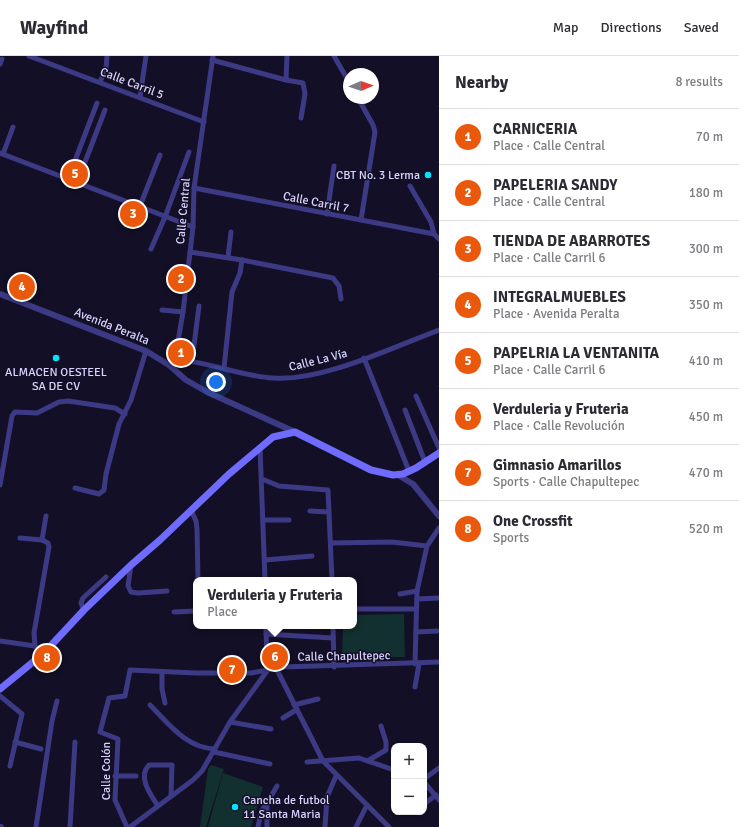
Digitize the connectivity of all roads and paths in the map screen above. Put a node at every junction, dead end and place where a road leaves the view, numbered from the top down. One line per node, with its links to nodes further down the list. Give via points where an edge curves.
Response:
1 (29, 56): 6 (street, Calle Carril 5)
2 (107, 56): 10 (street, via 106,68)
3 (146, 56): 11 (street)
4 (287, 56): 9 (street)
5 (334, 56): 8 (street)
6 (37, 58): 10 (street, Calle Carril 5)
7 (212, 58): 9 (street); 16 (street, Calle Central)
8 (343, 72)
9 (286, 80): 15 (street, via 304,85)
10 (100, 82): 11 (street, Calle Carril 5)
11 (140, 97): 16 (street, Calle Carril 5)
12 (97, 103): 22 (street)
13 (361, 104): 29 (street, via 375,132)
14 (105, 110): 23 (street)
15 (301, 118)
16 (204, 122): 25 (street, Calle Central)
17 (13, 128): 19 (street)
18 (189, 152): 28 (street)
19 (1, 153): 22 (street)
20 (160, 155): 26 (street)
21 (334, 166): 27 (street)
22 (68, 179): 23 (street)
23 (77, 183): 26 (street)
24 (410, 186): 32 (street, via 430,221)
25 (194, 188): 27 (street, Calle Carril 7); 30 (street, Calle Central)
26 (140, 206): 28 (street)
27 (327, 214): 29 (street, Calle Carril 7)
28 (165, 217): 30 (street); 34 (street)
29 (361, 220): 32 (street, Calle Carril 7)
30 (194, 227): 35 (street, Calle Central)
31 (231, 232): 36 (street)
32 (434, 234): 33 (street)
33 (439, 239)
34 (150, 249)
35 (190, 252): 36 (street); 42 (street, Calle Central)
36 (228, 257): 37 (street)
37 (242, 260): 39 (street, via 333,278 339,286); 49 (street, via 232,292)
38 (0, 294): 44 (street, Avenida Peralta)
39 (341, 299)
40 (199, 306): 47 (street)
41 (162, 310): 42 (street)
42 (183, 312): 46 (street, Calle Central)
43 (439, 330): 45 (street, Calle La Vía)
44 (146, 351): 48 (street, Avenida Peralta); 52 (street)
45 (364, 358): 49 (street, Calle La Vía, via 314,374 286,378 257,376); 58 (street)
46 (175, 359): 47 (street, Calle La Vía); 48 (street)
47 (192, 361): 49 (street, Calle La Vía)
48 (169, 365): 53 (street, Avenida Peralta, via 186,380 207,392)
49 (224, 368)
50 (416, 396): 55 (street)
51 (405, 410): 57 (street)
52 (125, 414): 61 (street, via 115,408 68,401 59,402 37,413 16,411 12,416); 62 (street, via 119,424 104,490 99,494)
53 (295, 432): 54 (main road, via 276,436); 59 (main road, via 371,470)
54 (260, 448): 60 (street); 63 (main road)
55 (439, 448)
56 (439, 453): 57 (main road)
57 (425, 462): 58 (main road)
58 (409, 471): 59 (main road)
59 (398, 475): 67 (street, via 413,484)
60 (262, 479): 65 (street, via 279,486 328,490); 68 (street)
61 (0, 485)
62 (75, 488)
63 (191, 510): 77 (main road); 79 (street, via 198,529)
64 (310, 511): 65 (street)
65 (329, 512): 73 (street)
66 (46, 516): 72 (street)
67 (439, 516)
68 (264, 520): 69 (street); 76 (street)
69 (289, 520)
70 (439, 528): 74 (street)
71 (20, 538): 72 (street)
72 (42, 540): 99 (street, via 48,543 49,547 34,632)
73 (331, 543): 74 (street, via 392,542); 81 (street)
74 (427, 546): 83 (street)
75 (312, 556): 76 (street)
76 (265, 560): 80 (street)
77 (131, 565): 82 (street, via 128,586 130,592); 89 (main road)
78 (106, 577): 89 (street, via 83,598 81,604)
79 (198, 577)
80 (265, 577)
81 (332, 577)
82 (166, 591)
83 (417, 591): 84 (street); 86 (street)
84 (400, 594)
85 (439, 598): 86 (street)
86 (417, 599): 88 (street)
87 (357, 609): 88 (street)
88 (416, 609): 95 (street)
89 (84, 610): 100 (main road)
90 (193, 611): 91 (street)
91 (174, 612)
92 (266, 629): 96 (street)
93 (333, 629): 97 (street)
94 (437, 631): 95 (street)
95 (416, 632): 102 (street)
96 (266, 634): 97 (street); 106 (street)
97 (333, 638): 103 (street)
98 (0, 642): 99 (street)
99 (35, 646): 100 (street)
100 (44, 653): 109 (main road)
101 (439, 662): 102 (street, Calle Chapultepec)
102 (417, 664): 103 (street, Calle Chapultepec); 108 (street)
103 (334, 667): 104 (street, Calle Chapultepec)
104 (276, 668): 106 (street, Calle Chapultepec); 115 (street)
105 (130, 670): 107 (street, Calle Chapultepec); 131 (street, Calle Colón, via 125,696 109,698 100,732 118,739)
106 (267, 671): 107 (street, Calle Chapultepec); 117 (street)
107 (162, 672): 113 (street)
108 (415, 687)
109 (0, 690)
110 (0, 696): 120 (street, via 22,714)
111 (318, 699): 115 (street)
112 (56, 701): 143 (street)
113 (165, 703)
114 (150, 706): 123 (street, via 188,742)
115 (295, 708): 116 (street); 124 (street)
116 (283, 718)
117 (230, 722): 119 (street); 123 (street)
118 (381, 726): 125 (street, via 386,750)
119 (271, 730)
120 (15, 742): 122 (street); 128 (street)
121 (74, 742): 144 (street)
122 (41, 749)
123 (214, 750): 127 (street); 137 (street, via 202,771)
124 (322, 760): 125 (street); 126 (street); 133 (street)
125 (369, 760): 130 (street)
126 (307, 762)
127 (270, 764)
128 (10, 766)
129 (439, 768): 134 (street)
130 (391, 769)
131 (115, 776): 132 (street); 145 (street, Calle Colón, via 115,800)
132 (136, 776)
133 (336, 776): 142 (street); 149 (street, via 327,797)
134 (426, 779)
135 (427, 785): 138 (street)
136 (277, 786): 139 (street)
137 (171, 796): 141 (street); 141 (street, via 172,765 149,765 145,771 145,782)
138 (437, 798): 140 (street)
139 (267, 803): 147 (street, via 261,812); 148 (street)
140 (427, 803)
141 (158, 806): 146 (street)
142 (367, 806): 150 (street); 151 (street)
143 (36, 827)
144 (70, 827)
145 (126, 827)
146 (130, 827)
147 (258, 827)
148 (268, 827)
149 (325, 827)
150 (356, 827)
151 (389, 827)

